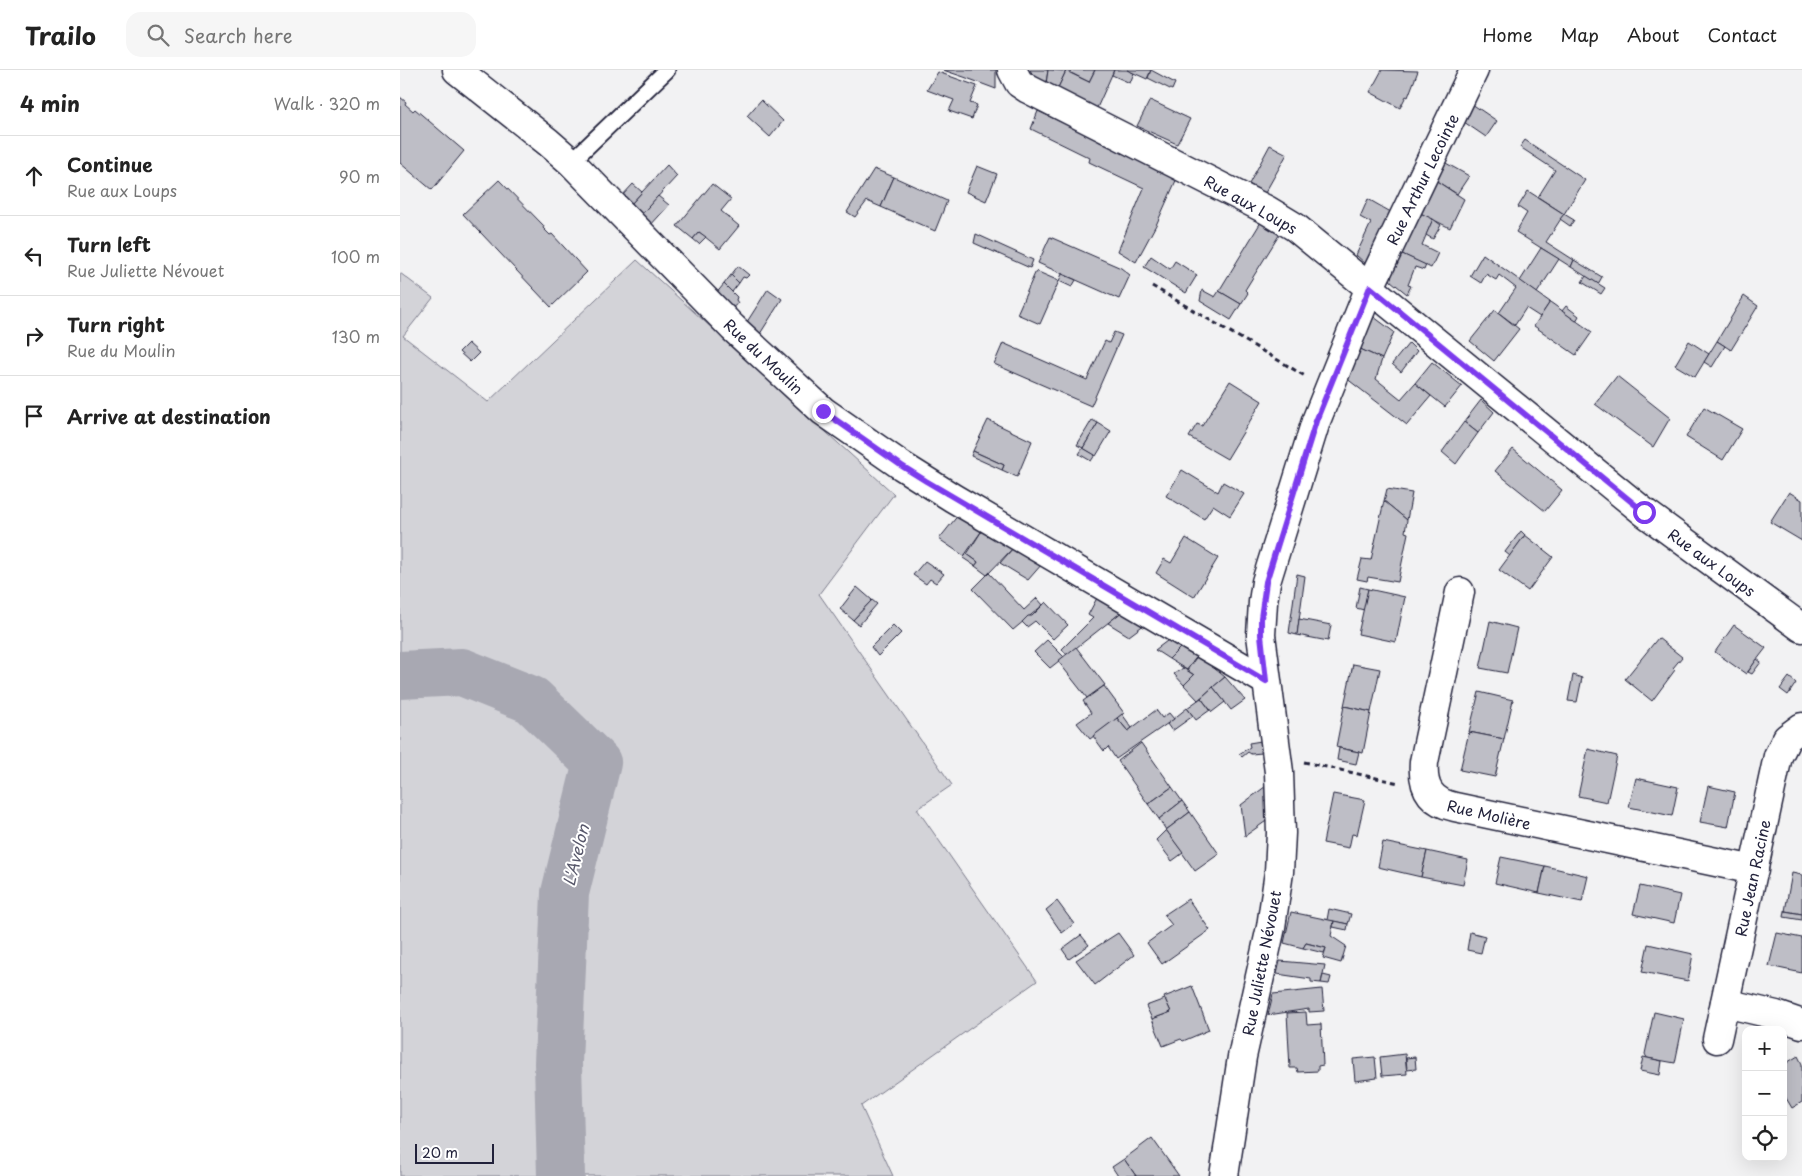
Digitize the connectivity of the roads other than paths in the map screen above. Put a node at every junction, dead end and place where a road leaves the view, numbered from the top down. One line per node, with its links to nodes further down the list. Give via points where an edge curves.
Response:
1 (457, 70): 5 (street, Rue du Moulin)
2 (667, 70): 5 (lane)
3 (1012, 70): 6 (street, Rue aux Loups, via 1020,82 1042,97 1282,218)
4 (1474, 70): 6 (street, Rue Arthur Lecointe)
5 (571, 162): 9 (street, Rue du Moulin, via 733,328 823,411 939,489)
6 (1370, 287): 8 (street, Rue aux Loups, via 1644,512); 9 (street, Rue Juliette Névouet, via 1308,446 1266,582 1261,635)
7 (1460, 592): 11 (street, Rue Molière, via 1424,762 1427,789 1438,801)
8 (1802, 628)
9 (1266, 681): 15 (street, Rue Juliette Névouet, via 1277,756 1281,833 1277,892 1242,1057)
10 (1802, 728): 11 (street, Rue Jean Racine, via 1787,738 1778,756)
11 (1754, 870): 12 (street, Rue Jean Racine)
12 (1725, 1003): 13 (street); 14 (street, Rue Jean Racine)
13 (1802, 1024)
14 (1718, 1038)
15 (1224, 1176)

